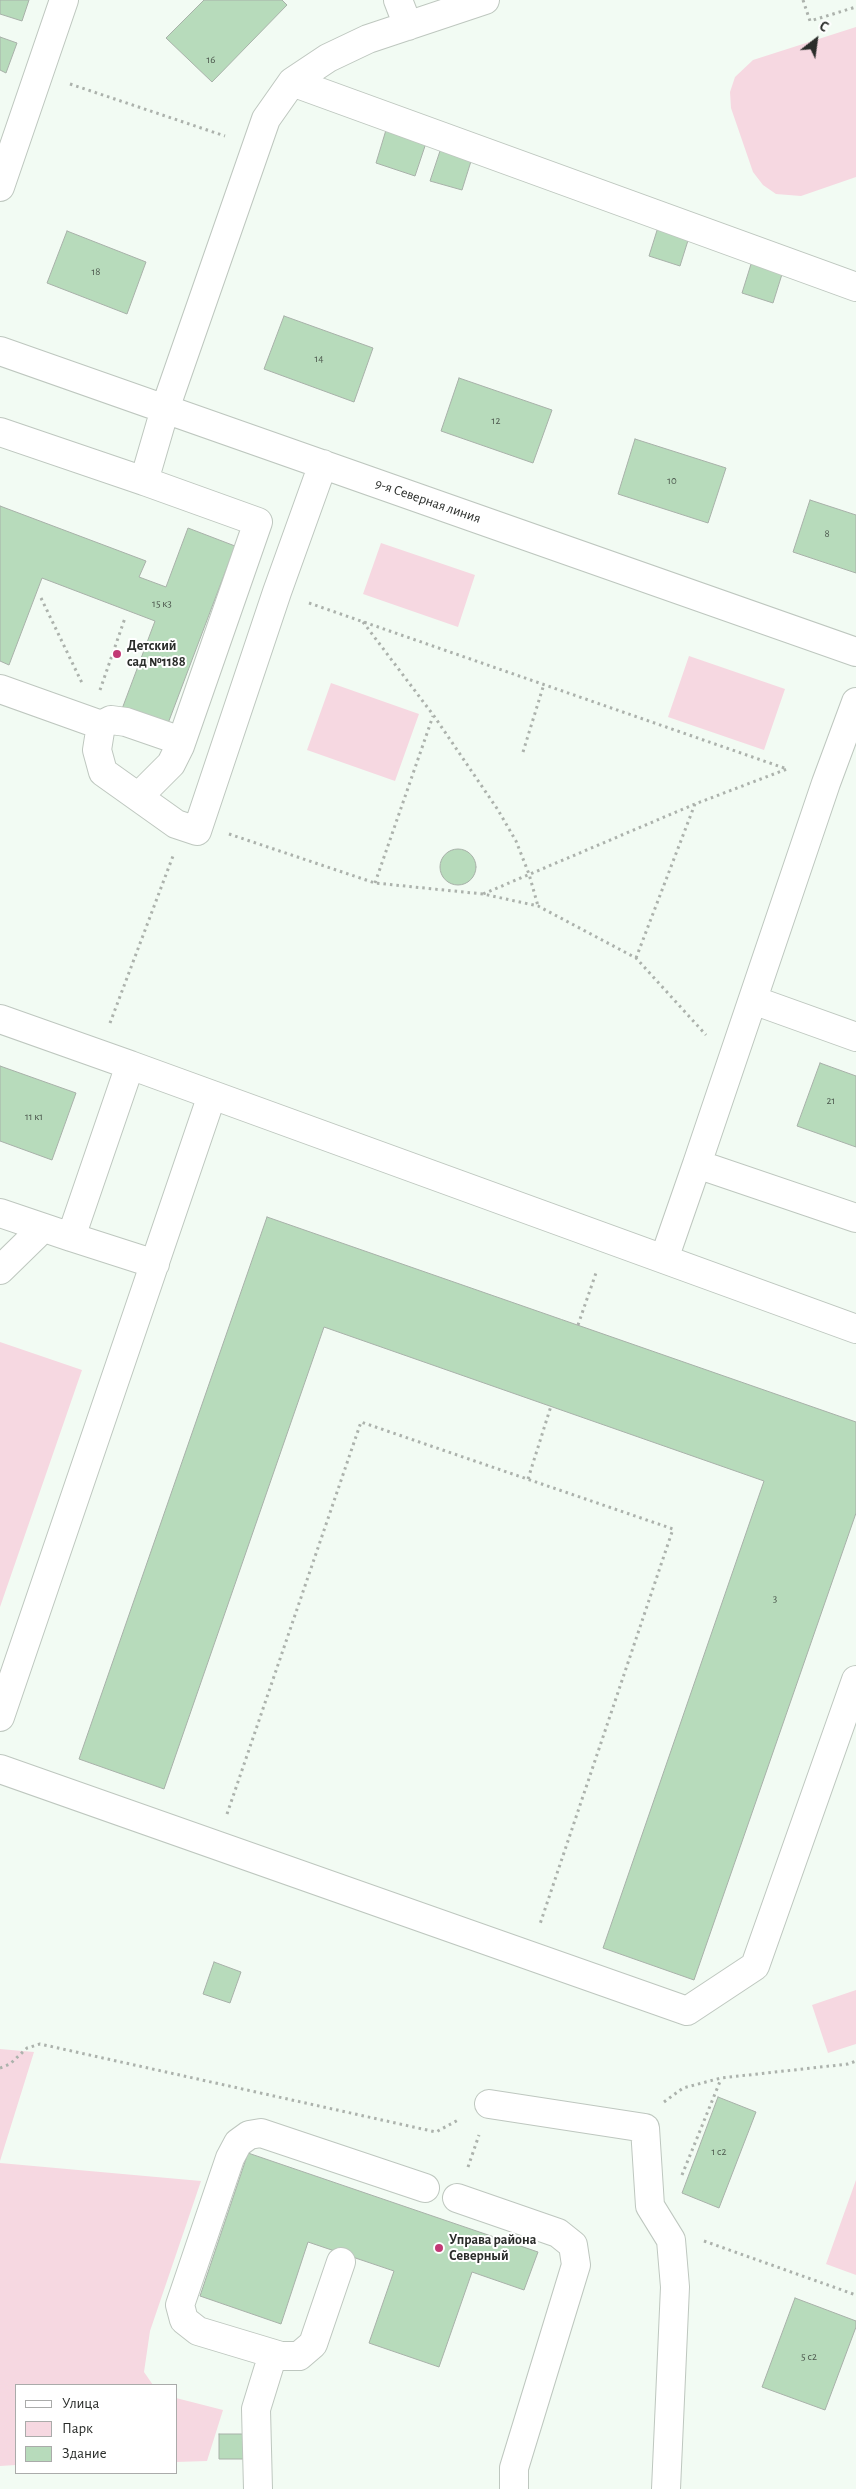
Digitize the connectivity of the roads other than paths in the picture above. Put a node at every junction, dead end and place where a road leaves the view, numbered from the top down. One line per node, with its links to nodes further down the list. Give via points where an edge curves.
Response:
1 (64, 0): 6 (street)
2 (398, 0): 4 (street)
3 (485, 0): 4 (street)
4 (408, 26): 5 (street, via 368,39 328,58)
5 (292, 82): 7 (street); 9 (street, via 266,119)
6 (0, 187)
7 (856, 287)
8 (0, 351): 9 (street, 9-я Северная линия)
9 (165, 409): 11 (street, 9-я Северная линия); 12 (street)
10 (0, 432): 12 (street)
11 (323, 464): 13 (street, 9-я Северная линия); 18 (street, via 198,828 176,824)
12 (144, 481): 17 (street, via 258,522)
13 (856, 652)
14 (0, 689): 15 (street)
15 (97, 716): 17 (street, via 126,722); 18 (street, via 97,750 104,772)
16 (854, 716): 19 (street, via 826,783)
17 (181, 741): 18 (street, via 171,764)
18 (138, 797)
19 (753, 1000): 21 (street); 24 (street)
20 (0, 1019): 22 (street)
21 (856, 1037)
22 (130, 1065): 23 (street); 28 (street)
23 (212, 1095): 29 (street); 30 (street)
24 (697, 1164): 26 (street); 29 (street)
25 (0, 1213): 27 (street)
26 (856, 1218)
27 (44, 1228): 28 (street); 31 (street)
28 (71, 1237): 30 (street)
29 (664, 1259): 32 (street)
30 (155, 1264): 34 (street)
31 (0, 1270)
32 (856, 1329)
33 (856, 1680): 35 (street, via 755,1966 687,2011)
34 (0, 1716)
35 (0, 1769)
36 (489, 2104): 43 (street, via 645,2128 650,2206 671,2240 675,2287)
37 (425, 2188): 40 (street, via 261,2133 249,2135 238,2143 180,2305 184,2320 198,2331)
38 (457, 2198): 42 (street, via 558,2233 573,2244 576,2265 514,2468)
39 (341, 2262): 40 (street, via 313,2344 299,2356)
40 (273, 2354): 41 (street, via 256,2409)
41 (258, 2489)
42 (514, 2489)
43 (666, 2489)

